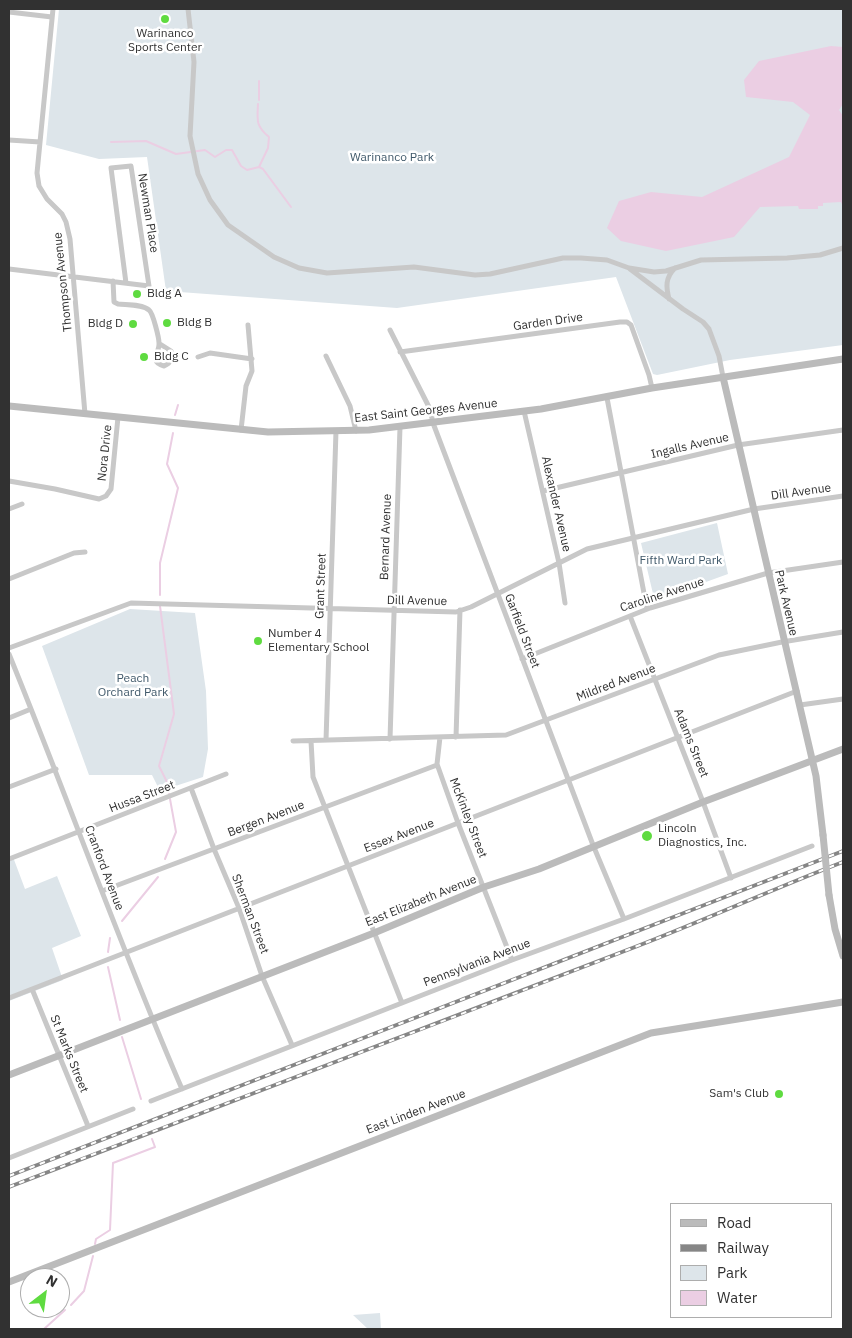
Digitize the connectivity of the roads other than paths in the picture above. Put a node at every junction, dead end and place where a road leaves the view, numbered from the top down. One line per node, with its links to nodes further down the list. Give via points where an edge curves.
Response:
1 (52, 9): 4 (street, Thompson Avenue)
2 (188, 9): 8 (street, via 194,62 191,144 198,174 210,200 228,225 274,257 299,268 327,273 414,267 475,275 563,258 607,260)
3 (9, 12): 4 (street)
4 (52, 17): 6 (street, Thompson Avenue)
5 (9, 140): 6 (street)
6 (40, 142): 11 (street, Thompson Avenue, via 39,186 66,222)
7 (843, 248): 9 (street, via 820,255 787,258 707,259)
8 (628, 268): 9 (street, via 654,272); 14 (street)
9 (675, 268): 14 (street, via 666,283)
10 (9, 269): 11 (street, Newman Place)
11 (73, 276): 12 (street, Newman Place); 28 (street, Thompson Avenue)
12 (113, 281): 13 (street, Newman Place); 17 (street, via 114,302 143,307 152,313)
13 (126, 283): 13 (street, Newman Place, via 149,286 131,166 111,168)
14 (670, 300): 23 (street, via 709,329)
15 (248, 325): 21 (street)
16 (390, 330): 18 (street, Garfield Street)
17 (160, 344)
18 (400, 352): 24 (street, Garden Drive, via 627,322 631,325); 30 (street, Garfield Street, via 430,409)
19 (326, 356): 35 (street, via 350,406)
20 (198, 357): 21 (street, via 210,353)
21 (252, 359): 32 (street)
22 (843, 359): 23 (street, East Saint Georges Avenue)
23 (723, 377): 24 (street, East Saint Georges Avenue); 36 (street, Park Avenue)
24 (652, 388): 25 (street, East Saint Georges Avenue)
25 (607, 398): 27 (street, East Saint Georges Avenue); 37 (street)
26 (9, 406): 28 (street, East Saint Georges Avenue)
27 (524, 411): 30 (street, East Saint Georges Avenue); 39 (street, Alexander Avenue)
28 (85, 414): 29 (street, East Saint Georges Avenue)
29 (118, 418): 32 (street, East Saint Georges Avenue); 38 (street, Nora Drive, via 109,492 103,498)
30 (433, 423): 31 (street, East Saint Georges Avenue); 50 (street, Garfield Street)
31 (400, 427): 35 (street, East Saint Georges Avenue); 54 (street, Bernard Avenue)
32 (241, 430): 34 (street, East Saint Georges Avenue)
33 (843, 430): 36 (street, Ingalls Avenue)
34 (336, 431): 35 (street, East Saint Georges Avenue); 52 (street, Grant Street)
35 (356, 431)
36 (738, 445): 37 (street, Ingalls Avenue); 43 (street, Park Avenue)
37 (621, 473): 39 (street, Ingalls Avenue); 44 (street)
38 (9, 481)
39 (542, 491): 47 (street, Alexander Avenue)
40 (843, 496): 43 (street, Dill Avenue)
41 (22, 504): 42 (street)
42 (9, 509)
43 (753, 509): 44 (street, Dill Avenue); 48 (street, Park Avenue)
44 (634, 538): 47 (street, Dill Avenue, via 587,549); 53 (street)
45 (85, 552): 49 (street, via 74,553)
46 (843, 562): 48 (street, Caroline Avenue)
47 (559, 563): 50 (street, Dill Avenue); 51 (street, Alexander Avenue)
48 (768, 573): 53 (street, Caroline Avenue); 58 (street, Park Avenue)
49 (9, 579)
50 (498, 594): 55 (street, Dill Avenue); 61 (street, Garfield Street)
51 (565, 603)
52 (330, 608): 54 (street, Dill Avenue); 59 (street, Dill Avenue, via 130,602); 73 (street, Grant Street)
53 (647, 609): 56 (street, Caroline Avenue)
54 (394, 610): 55 (street, Dill Avenue); 72 (street, Bernard Avenue)
55 (460, 610): 70 (street)
56 (630, 616): 61 (street, Caroline Avenue); 62 (street, Adams Street)
57 (843, 632): 58 (street, Mildred Avenue)
58 (783, 641): 62 (street, Mildred Avenue, via 719,656); 63 (street, Park Avenue)
59 (9, 648)
60 (9, 654): 66 (street, Cranford Avenue)
61 (522, 659): 68 (street, Garfield Street)
62 (655, 680): 68 (street, Mildred Avenue); 71 (street, Adams Street)
63 (797, 691): 65 (street, Park Avenue); 71 (street, Essex Avenue)
64 (843, 699): 65 (street)
65 (800, 705): 77 (street, Park Avenue)
66 (31, 709): 67 (street); 79 (street, Cranford Avenue)
67 (9, 718)
68 (546, 721): 70 (street, Mildred Avenue, via 506,735); 81 (street, Garfield Street)
69 (440, 737): 70 (street, Mildred Avenue); 72 (street); 78 (street, McKinley Street)
70 (456, 737)
71 (679, 737): 81 (street, Essex Avenue); 84 (street, Adams Street)
72 (390, 739): 73 (street)
73 (326, 740): 75 (street)
74 (293, 741): 75 (street)
75 (311, 741): 85 (street, via 312,776)
76 (843, 749): 77 (street, East Elizabeth Avenue)
77 (812, 760): 84 (street, East Elizabeth Avenue); 100 (street, Park Avenue, bridge, via 829,895)
78 (437, 765): 85 (street, Bergen Avenue); 86 (street, McKinley Street)
79 (56, 769): 82 (street); 87 (street, Cranford Avenue)
80 (226, 774): 83 (street, Hussa Street)
81 (568, 780): 86 (street, Essex Avenue); 89 (street, Garfield Street)
82 (9, 787)
83 (191, 788): 87 (street, Hussa Street); 90 (street, Sherman Street)
84 (704, 802): 89 (street, East Elizabeth Avenue); 93 (street, Adams Street)
85 (325, 807): 90 (street, Bergen Avenue); 92 (street)
86 (458, 823): 92 (street, Essex Avenue); 94 (street, McKinley Street)
87 (79, 831): 91 (street, Hussa Street); 95 (street, Cranford Avenue)
88 (812, 846): 93 (street, Pennsylvania Avenue)
89 (593, 847): 94 (street, East Elizabeth Avenue); 97 (street, Garfield Street)
90 (214, 849): 95 (street, Bergen Avenue); 96 (street, Sherman Street)
91 (9, 859)
92 (349, 866): 96 (street, Essex Avenue); 98 (street)
93 (731, 878): 97 (street, Pennsylvania Avenue)
94 (484, 887): 98 (street, East Elizabeth Avenue); 101 (street, McKinley Street)
95 (102, 891): 99 (street, Cranford Avenue)
96 (239, 908): 99 (street, Essex Avenue); 102 (street, Sherman Street)
97 (624, 919): 101 (street, Pennsylvania Avenue)
98 (374, 933): 102 (street, East Elizabeth Avenue); 106 (street)
99 (127, 952): 103 (street, Essex Avenue); 107 (street, Cranford Avenue)
100 (843, 956)
101 (512, 960): 106 (street, Pennsylvania Avenue)
102 (262, 976): 107 (street, East Elizabeth Avenue); 108 (street, Sherman Street)
103 (32, 989): 104 (street, Essex Avenue); 109 (street, St Marks Street)
104 (9, 998)
105 (843, 1002): 116 (street, East Linden Avenue, via 651,1033)
106 (402, 1003): 108 (street, Pennsylvania Avenue)
107 (152, 1019): 109 (street, East Elizabeth Avenue); 111 (street, Cranford Avenue)
108 (292, 1046): 111 (street, Pennsylvania Avenue)
109 (59, 1055): 110 (street, East Elizabeth Avenue); 114 (street, St Marks Street)
110 (9, 1075)
111 (182, 1089): 112 (street, Pennsylvania Avenue)
112 (151, 1101)
113 (133, 1109): 114 (street)
114 (88, 1126): 115 (street)
115 (9, 1158)
116 (9, 1282)

